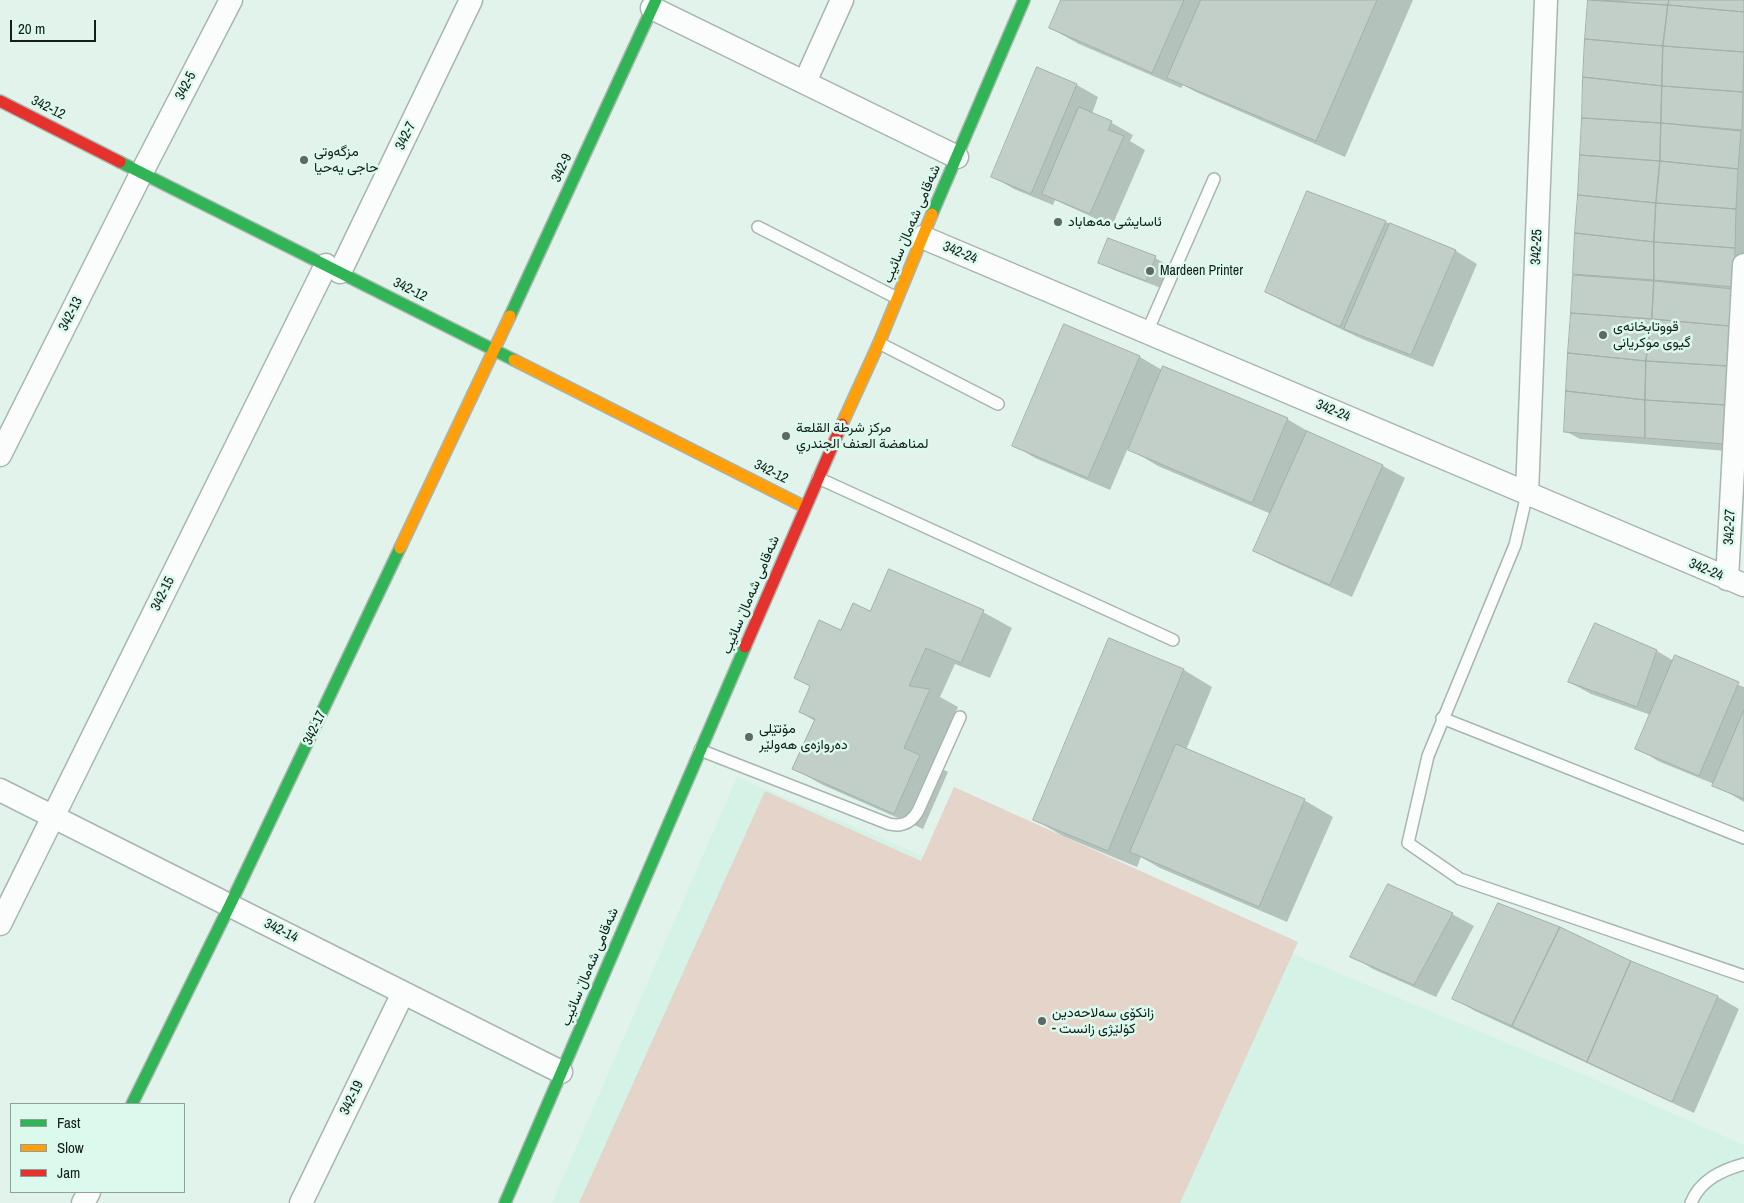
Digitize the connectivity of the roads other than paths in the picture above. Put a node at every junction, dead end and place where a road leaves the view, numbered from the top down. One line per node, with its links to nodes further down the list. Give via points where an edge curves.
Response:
1 (231, 0): 10 (street, 342-5)
2 (471, 0): 15 (street, 342-7)
3 (842, 0): 7 (street)
4 (1024, 0): 9 (street, شەقامی شەماڵ سائیب)
5 (1546, 0): 23 (street, 342-25)
6 (654, 4): 7 (street); 19 (street, 342-9)
7 (805, 82): 9 (street)
8 (0, 101): 10 (street, 342-12)
9 (957, 157): 13 (street, شەقامی شەماڵ سائیب)
10 (142, 172): 15 (street, 342-12); 21 (street, 342-13)
11 (1214, 179): 17 (lane)
12 (758, 227): 16 (lane)
13 (922, 237): 16 (street, شەقامی شەماڵ سائیب); 17 (street, 342-24)
14 (1744, 265): 25 (street, 342-27)
15 (333, 268): 19 (street, 342-12); 31 (street, 342-15)
16 (897, 298): 18 (street, شەقامی شەماڵ سائیب)
17 (1147, 332): 23 (street, 342-24)
18 (879, 343): 20 (lane); 22 (street, شەقامی شەماڵ سائیب)
19 (494, 350): 24 (street, 342-12); 33 (street, 342-17)
20 (998, 404)
21 (0, 455)
22 (818, 478): 24 (street, شەقامی شەماڵ سائیب); 26 (lane)
23 (1527, 494): 25 (street, 342-24); 28 (lane, via 1515,546)
24 (805, 507): 29 (street, شەقامی شەماڵ سائیب)
25 (1735, 582)
26 (1173, 640)
27 (960, 717): 29 (lane, via 918,811 910,822 896,826)
28 (1442, 718): 32 (lane); 35 (lane, via 1428,756 1408,843 1460,880)
29 (700, 750): 37 (street, شەقامی شەماڵ سائیب)
30 (0, 790): 31 (street, 342-14)
31 (53, 817): 33 (street, 342-14); 34 (street, 342-15)
32 (1744, 838)
33 (230, 905): 36 (street, 342-14); 38 (street, 342-17)
34 (0, 924)
35 (1744, 976)
36 (403, 993): 37 (street, 342-14); 40 (street, 342-19)
37 (561, 1072): 41 (street, شەقامی شەماڵ سائیب)
38 (132, 1103)
39 (1744, 1164): 42 (lane, via 1723,1170 1709,1179)
40 (301, 1203)
41 (505, 1203)
42 (1690, 1203)

